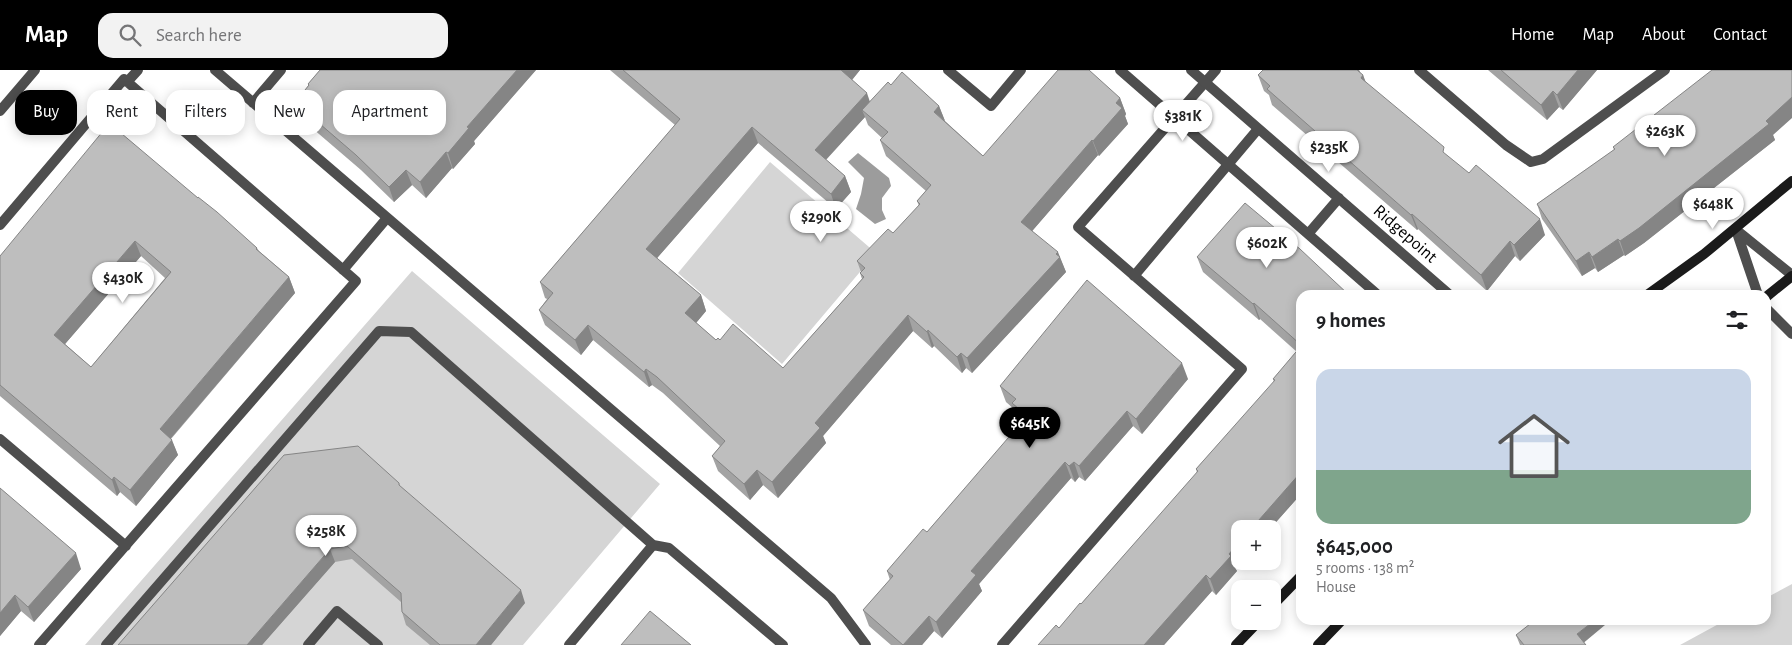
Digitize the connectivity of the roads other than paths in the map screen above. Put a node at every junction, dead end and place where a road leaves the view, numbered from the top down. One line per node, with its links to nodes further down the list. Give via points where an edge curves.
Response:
1 (35, 70): 15 (street)
2 (138, 70): 12 (street)
3 (215, 70): 14 (street)
4 (281, 70): 14 (street)
5 (948, 70): 6 (street, via 991,106)
6 (1021, 70)
7 (1120, 70): 16 (street)
8 (1192, 70): 13 (street, Ridgepoint)
9 (1216, 70): 13 (street)
10 (1419, 70): 11 (street, via 1506,146 1531,162 1543,159)
11 (1665, 70)
12 (127, 82): 22 (street, via 124,79); 25 (street)
13 (1205, 82): 16 (street); 17 (street, Ridgepoint)
14 (253, 103): 21 (street)
15 (0, 111)
16 (1175, 117): 18 (street); 27 (street, via 1078,227)
17 (1258, 129): 18 (street); 20 (street, Ridgepoint)
18 (1228, 164): 24 (street); 27 (street)
19 (1792, 181): 23 (main road)
20 (1339, 198): 24 (street); 29 (street, Ridgepoint)
21 (387, 218): 25 (street); 48 (street, via 831,598)
22 (0, 225)
23 (1735, 229): 26 (street); 30 (main road); 31 (street)
24 (1308, 234): 28 (street)
25 (343, 270): 37 (street, via 356,281)
26 (1792, 275): 32 (main road)
27 (1134, 276): 49 (street, via 1242,369)
28 (1372, 290)
29 (1444, 290)
30 (1654, 290)
31 (1756, 290)
32 (1771, 293)
33 (1771, 313): 34 (street)
34 (1792, 334)
35 (0, 439): 37 (street)
36 (653, 545): 43 (street, via 411,332 378,331); 46 (street); 47 (street, via 669,548)
37 (126, 546): 42 (street)
38 (1296, 581): 39 (main road)
39 (1281, 597)
40 (1337, 625): 51 (main road)
41 (1250, 630): 50 (main road)
42 (39, 645)
43 (106, 645)
44 (308, 645): 45 (street, via 337,611)
45 (378, 645)
46 (569, 645)
47 (783, 645)
48 (866, 645)
49 (1002, 645)
50 (1236, 645)
51 (1318, 645)

